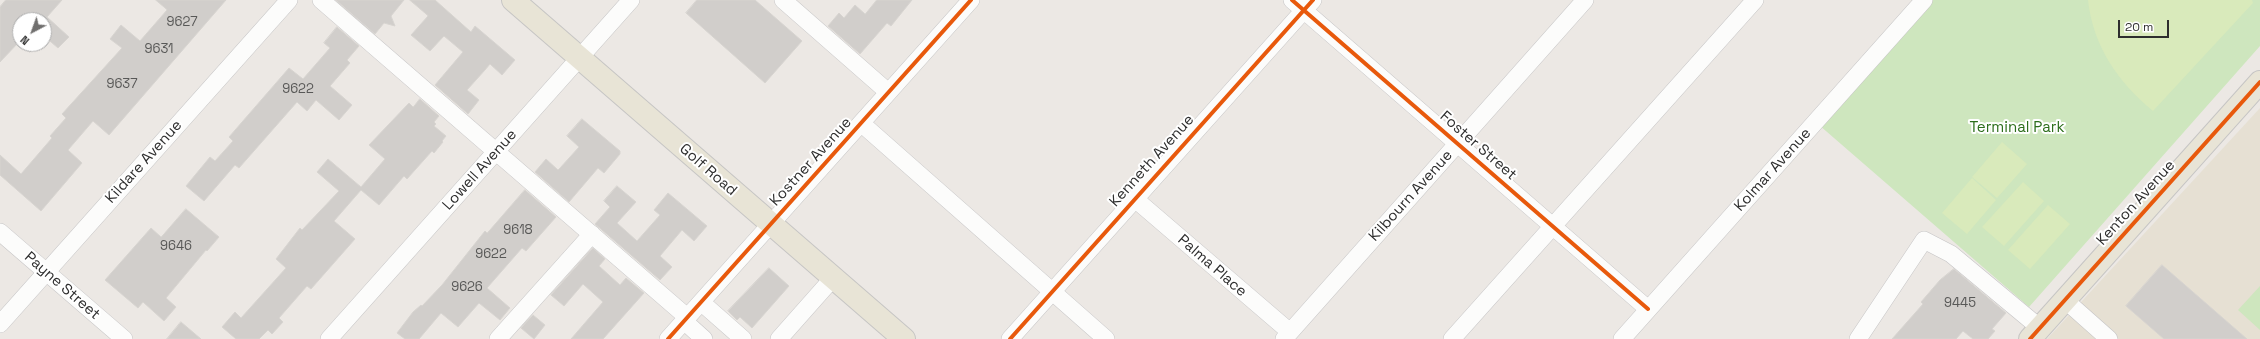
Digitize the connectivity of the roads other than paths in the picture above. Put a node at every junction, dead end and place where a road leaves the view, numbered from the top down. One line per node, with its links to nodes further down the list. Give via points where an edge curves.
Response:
1 (289, 0): 22 (street, Kildare Avenue)
2 (321, 0): 16 (street)
3 (513, 0): 11 (main road, Golf Road)
4 (631, 0): 11 (street, Lowell Avenue)
5 (971, 0): 13 (street, Kostner Avenue)
6 (1585, 0): 15 (street, Kilbourn Avenue)
7 (1755, 0): 19 (street)
8 (1924, 0): 27 (street, Kolmar Avenue)
9 (792, 3): 13 (street)
10 (1303, 3): 15 (street, Foster Street); 17 (street, Kenneth Avenue)
11 (580, 58): 16 (street, Lowell Avenue); 18 (main road, Golf Road)
12 (2260, 82): 25 (main road, Kenton Avenue)
13 (888, 92): 14 (street, Kostner Avenue)
14 (861, 123): 18 (street, Kostner Avenue); 24 (street)
15 (1457, 144): 19 (street, Foster Street); 31 (street, Kilbourn Avenue)
16 (496, 152): 21 (street); 33 (street, Lowell Avenue)
17 (1135, 199): 24 (street, Kenneth Avenue); 31 (street, Palma Place)
18 (771, 224): 23 (main road, Golf Road); 26 (street, Kostner Avenue)
19 (1553, 226): 27 (street, Foster Street); 42 (street)
20 (0, 232): 22 (street, Payne Street)
21 (592, 234): 28 (street); 34 (street)
22 (46, 272): 29 (street, Kildare Avenue); 32 (street, Payne Street)
23 (833, 278): 38 (street); 39 (main road, Golf Road)
24 (1052, 292): 40 (street, Kenneth Avenue); 41 (street)
25 (2065, 300): 30 (main road, Kenton Avenue); 45 (street)
26 (701, 302): 28 (street, Kostner Avenue); 37 (street)
27 (1648, 309): 43 (street, Kolmar Avenue)
28 (685, 319): 35 (street, Kostner Avenue); 36 (street)
29 (0, 324)
30 (2035, 333): 44 (street, via 1951,254 1924,240)
31 (1287, 336)
32 (124, 339)
33 (328, 339)
34 (498, 339)
35 (668, 339)
36 (704, 339)
37 (743, 339)
38 (779, 339)
39 (904, 339)
40 (1010, 339)
41 (1106, 339)
42 (1452, 339)
43 (1622, 339)
44 (1858, 339)
45 (2109, 339)

